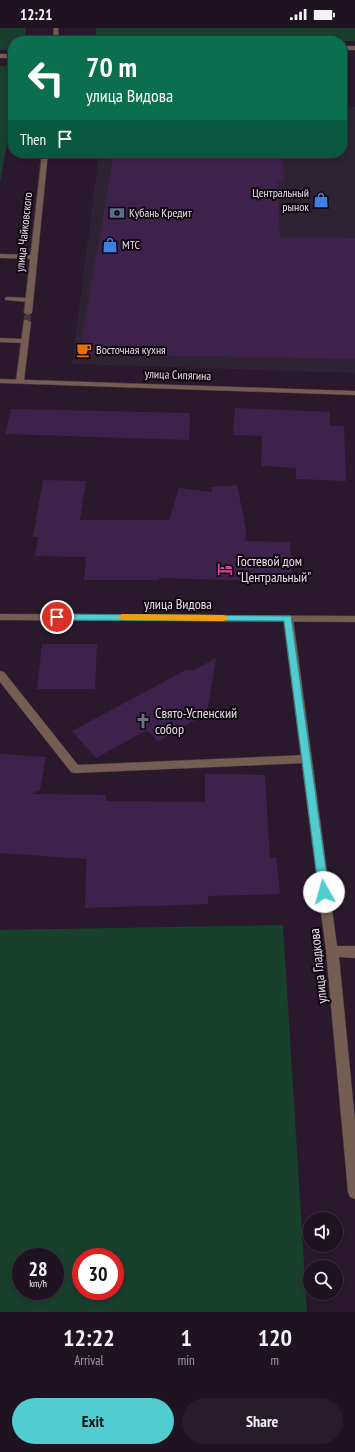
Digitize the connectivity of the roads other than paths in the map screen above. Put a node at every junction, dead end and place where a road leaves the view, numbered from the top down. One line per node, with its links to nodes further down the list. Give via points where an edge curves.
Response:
1 (44, 158): 3 (street, улица Чайковского)
2 (0, 256): 3 (street)
3 (34, 257): 5 (street, улица Чайковского)
4 (7, 299): 5 (street)
5 (29, 300): 6 (street, улица Чайковского)
6 (28, 313)
7 (27, 322): 9 (street)
8 (0, 340): 9 (street)
9 (24, 341): 11 (street)
10 (0, 381): 11 (street, улица Сипягина)
11 (20, 382): 12 (street, улица Сипягина)
12 (355, 393)
13 (0, 617): 14 (street, улица Видова)
14 (288, 618): 15 (street, улица Видова); 17 (street, улица Гладкова)
15 (355, 619)
16 (0, 675): 17 (street, via 75,770)
17 (306, 759): 18 (street, улица Гладкова)
18 (332, 951): 19 (street); 20 (street, улица Гладкова)
19 (355, 952)
20 (355, 1192)

